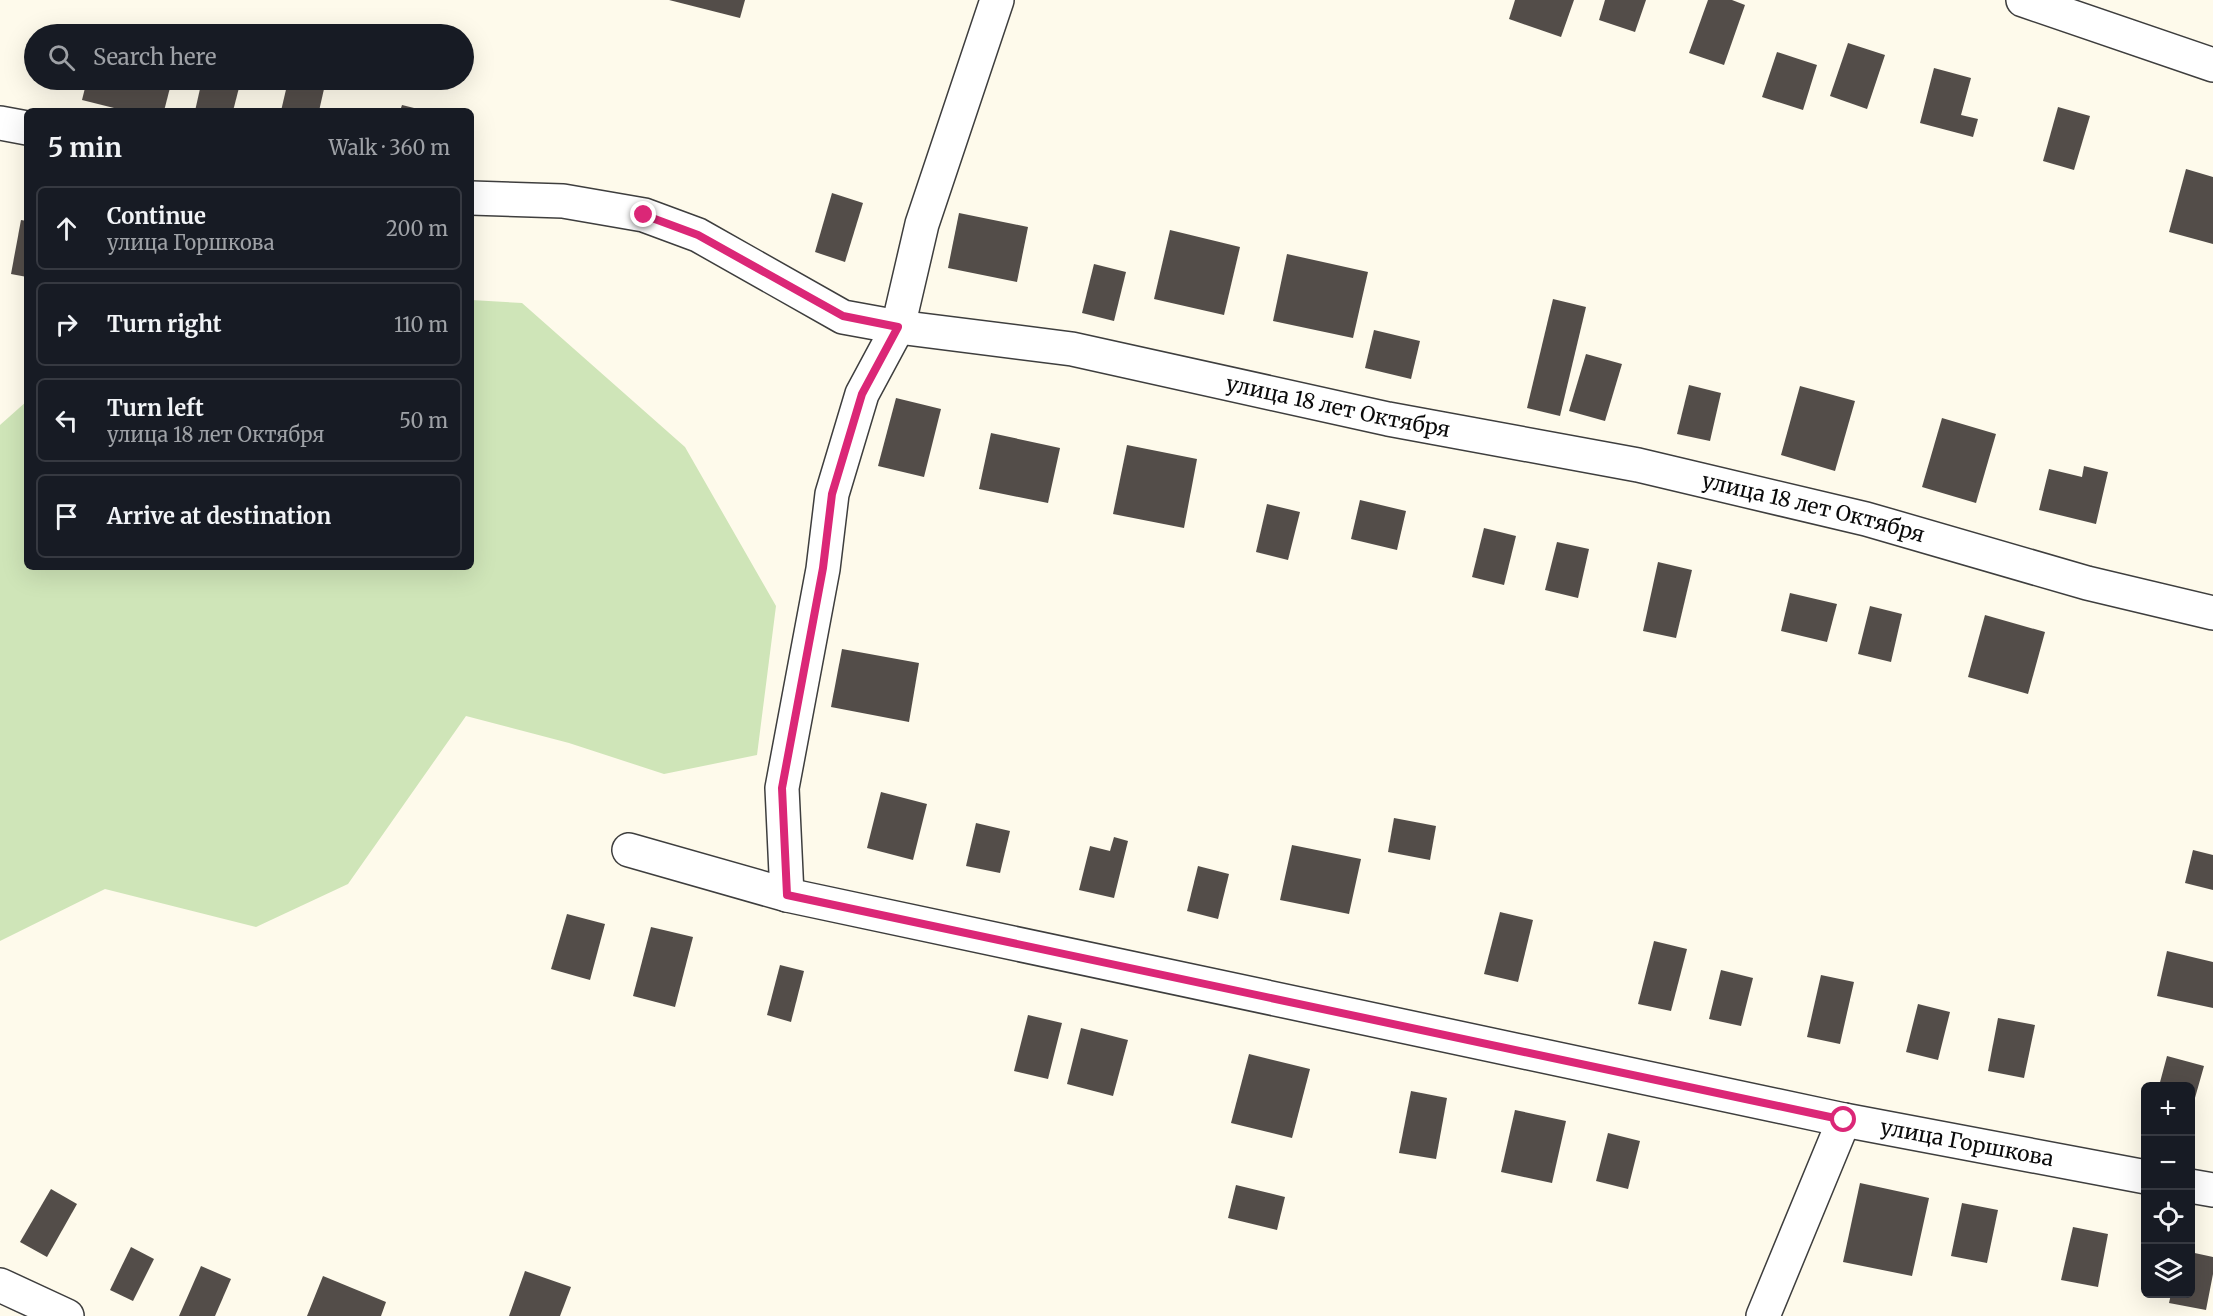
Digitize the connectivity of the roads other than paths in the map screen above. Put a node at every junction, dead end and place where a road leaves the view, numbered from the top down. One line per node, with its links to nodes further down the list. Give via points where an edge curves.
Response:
1 (997, 0): 7 (street, via 922,224)
2 (2023, 0): 3 (street)
3 (2213, 65)
4 (0, 123): 5 (street)
5 (24, 127)
6 (474, 198): 7 (street, улица 18 лет Октября, via 563,201 644,215 698,235 843,316)
7 (898, 327): 8 (street, улица 18 лет Октября, via 1072,350 1388,419 1638,465 1866,519 2088,583); 10 (street, via 862,394 832,494 823,568 782,788)
8 (2213, 613)
9 (629, 850): 10 (street, улица Горшкова)
10 (787, 895): 11 (street, улица Горшкова)
11 (1844, 1120): 12 (street, улица Горшкова); 17 (street)
12 (2141, 1176)
13 (2195, 1187): 14 (street)
14 (2213, 1190)
15 (0, 1285): 16 (street)
16 (67, 1316)
17 (1763, 1316)

